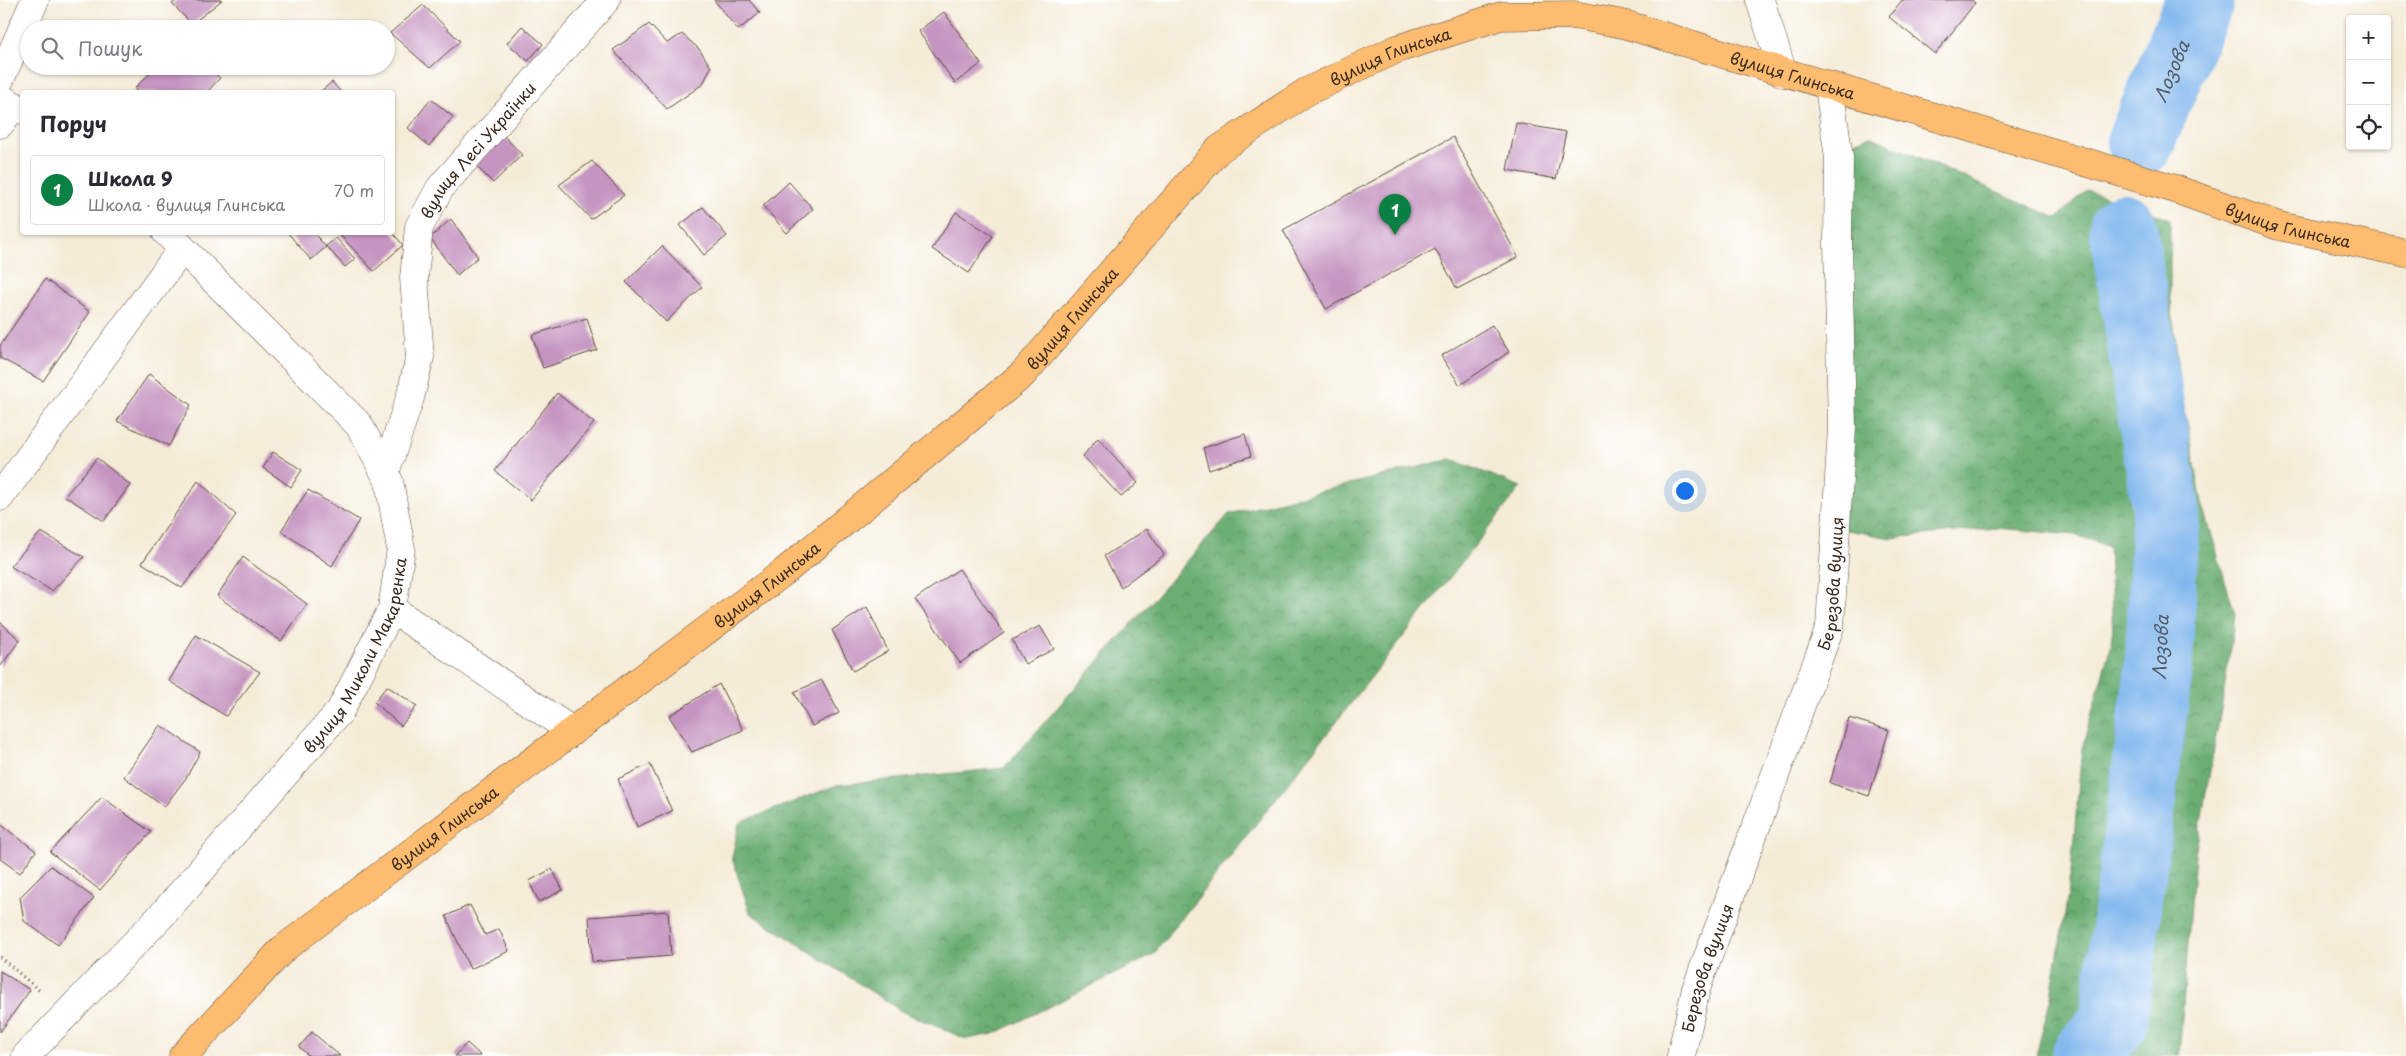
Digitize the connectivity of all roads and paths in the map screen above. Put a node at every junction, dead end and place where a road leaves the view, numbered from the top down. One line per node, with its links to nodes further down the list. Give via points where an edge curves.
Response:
1 (35, 0): 5 (street)
2 (606, 0): 12 (street, вулиця Лесі Українки, via 440,188 419,227 414,278 420,357)
3 (1760, 0): 7 (street)
4 (1571, 7): 7 (main road, вулиця Глинська); 15 (main road, вулиця Глинська, via 1501,16 1397,49 1306,92 1218,150 1023,374 784,572)
5 (26, 20)
6 (20, 34): 8 (street)
7 (1783, 73): 9 (main road, вулиця Глинська)
8 (0, 80)
9 (1829, 87): 11 (main road, вулиця Глинська, via 2172,188 2278,226); 20 (street, Березова вулиця, via 1839,158 1842,428 1830,627 1696,989)
10 (174, 241): 12 (street, вулиця Миколи Макаренка, via 359,425); 13 (street)
11 (2406, 253)
12 (385, 473): 14 (street, вулиця Миколи Макаренка, via 401,549)
13 (0, 497)
14 (392, 609): 15 (street); 17 (street, вулиця Миколи Макаренка, via 340,712 162,915)
15 (572, 731): 19 (main road, вулиця Глинська, via 283,948)
16 (0, 957): 17 (path)
17 (67, 1014): 18 (street, вулиця Миколи Макаренка)
18 (26, 1056)
19 (183, 1056)
20 (1681, 1056)

